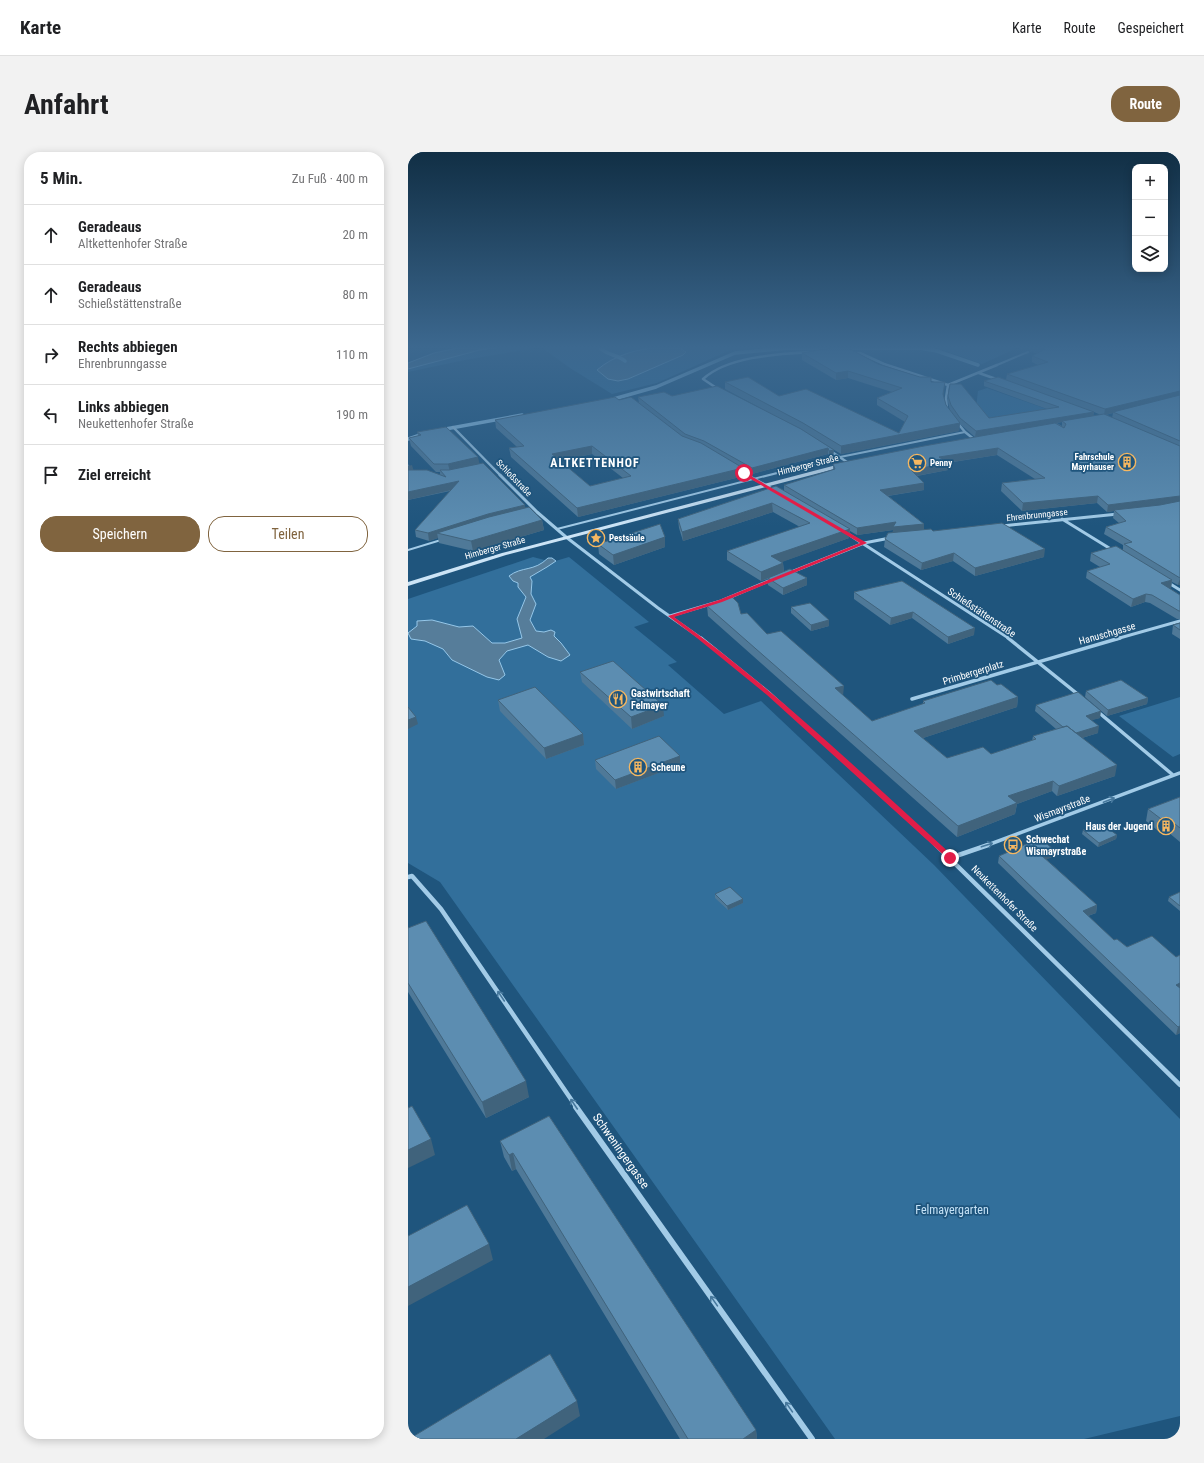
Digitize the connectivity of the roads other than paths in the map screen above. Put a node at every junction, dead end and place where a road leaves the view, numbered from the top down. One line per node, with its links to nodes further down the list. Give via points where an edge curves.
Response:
1 (946, 406): 2 (street)
2 (951, 415)
3 (956, 421): 5 (street)
4 (454, 427): 13 (street, Schloßstraße)
5 (965, 432): 7 (street); 10 (lane)
6 (981, 439): 7 (main road)
7 (975, 440): 8 (main road)
8 (968, 442)
9 (825, 448): 10 (street)
10 (840, 457): 12 (street); 16 (lane)
11 (858, 462): 12 (main road, Himberger Straße)
12 (851, 464): 17 (main road, Himberger Straße)
13 (493, 466): 14 (lane); 19 (street, Schloßstraße)
14 (486, 468)
15 (737, 469): 16 (street)
16 (751, 478): 17 (street); 24 (lane)
17 (765, 485): 18 (street); 26 (main road, Himberger Straße)
18 (778, 493)
19 (537, 512): 20 (lane); 24 (street, Schloßstraße)
20 (531, 514)
21 (1121, 514): 22 (street, Ehrenbrunngasse)
22 (1061, 519): 23 (street, Ehrenbrunngasse); 31 (street)
23 (995, 527)
24 (557, 528): 26 (street, Schloßstraße)
25 (843, 530): 29 (street, Schießstättenstraße)
26 (566, 537): 35 (main road, Himberger Straße); 37 (street, Neukettenhofer Straße)
27 (893, 538): 29 (street)
28 (445, 539): 30 (lane)
29 (864, 543): 32 (street); 39 (street, Schießstättenstraße, via 1018,645)
30 (408, 550)
31 (1120, 554)
32 (786, 574)
33 (779, 577): 37 (street, via 720,601)
34 (1160, 578): 36 (street)
35 (408, 584)
36 (1180, 590)
37 (670, 616): 45 (street, Neukettenhofer Straße, via 769,693)
38 (1180, 621): 39 (street, Hanuschgasse)
39 (1038, 661): 40 (street, Primbergerplatz); 41 (street, Schießstättenstraße)
40 (912, 698)
41 (1085, 701)
42 (1091, 706): 44 (street)
43 (1180, 772): 44 (street, Wismayrstraße)
44 (1173, 775): 45 (street, Wismayrstraße, one-way to 44, via 1007,839)
45 (950, 858): 47 (street, Neukettenhofer Straße)
46 (410, 877): 48 (street, Schweningergasse, one-way to 46, via 589,1126 441,908)
47 (1180, 1086)
48 (812, 1439)

